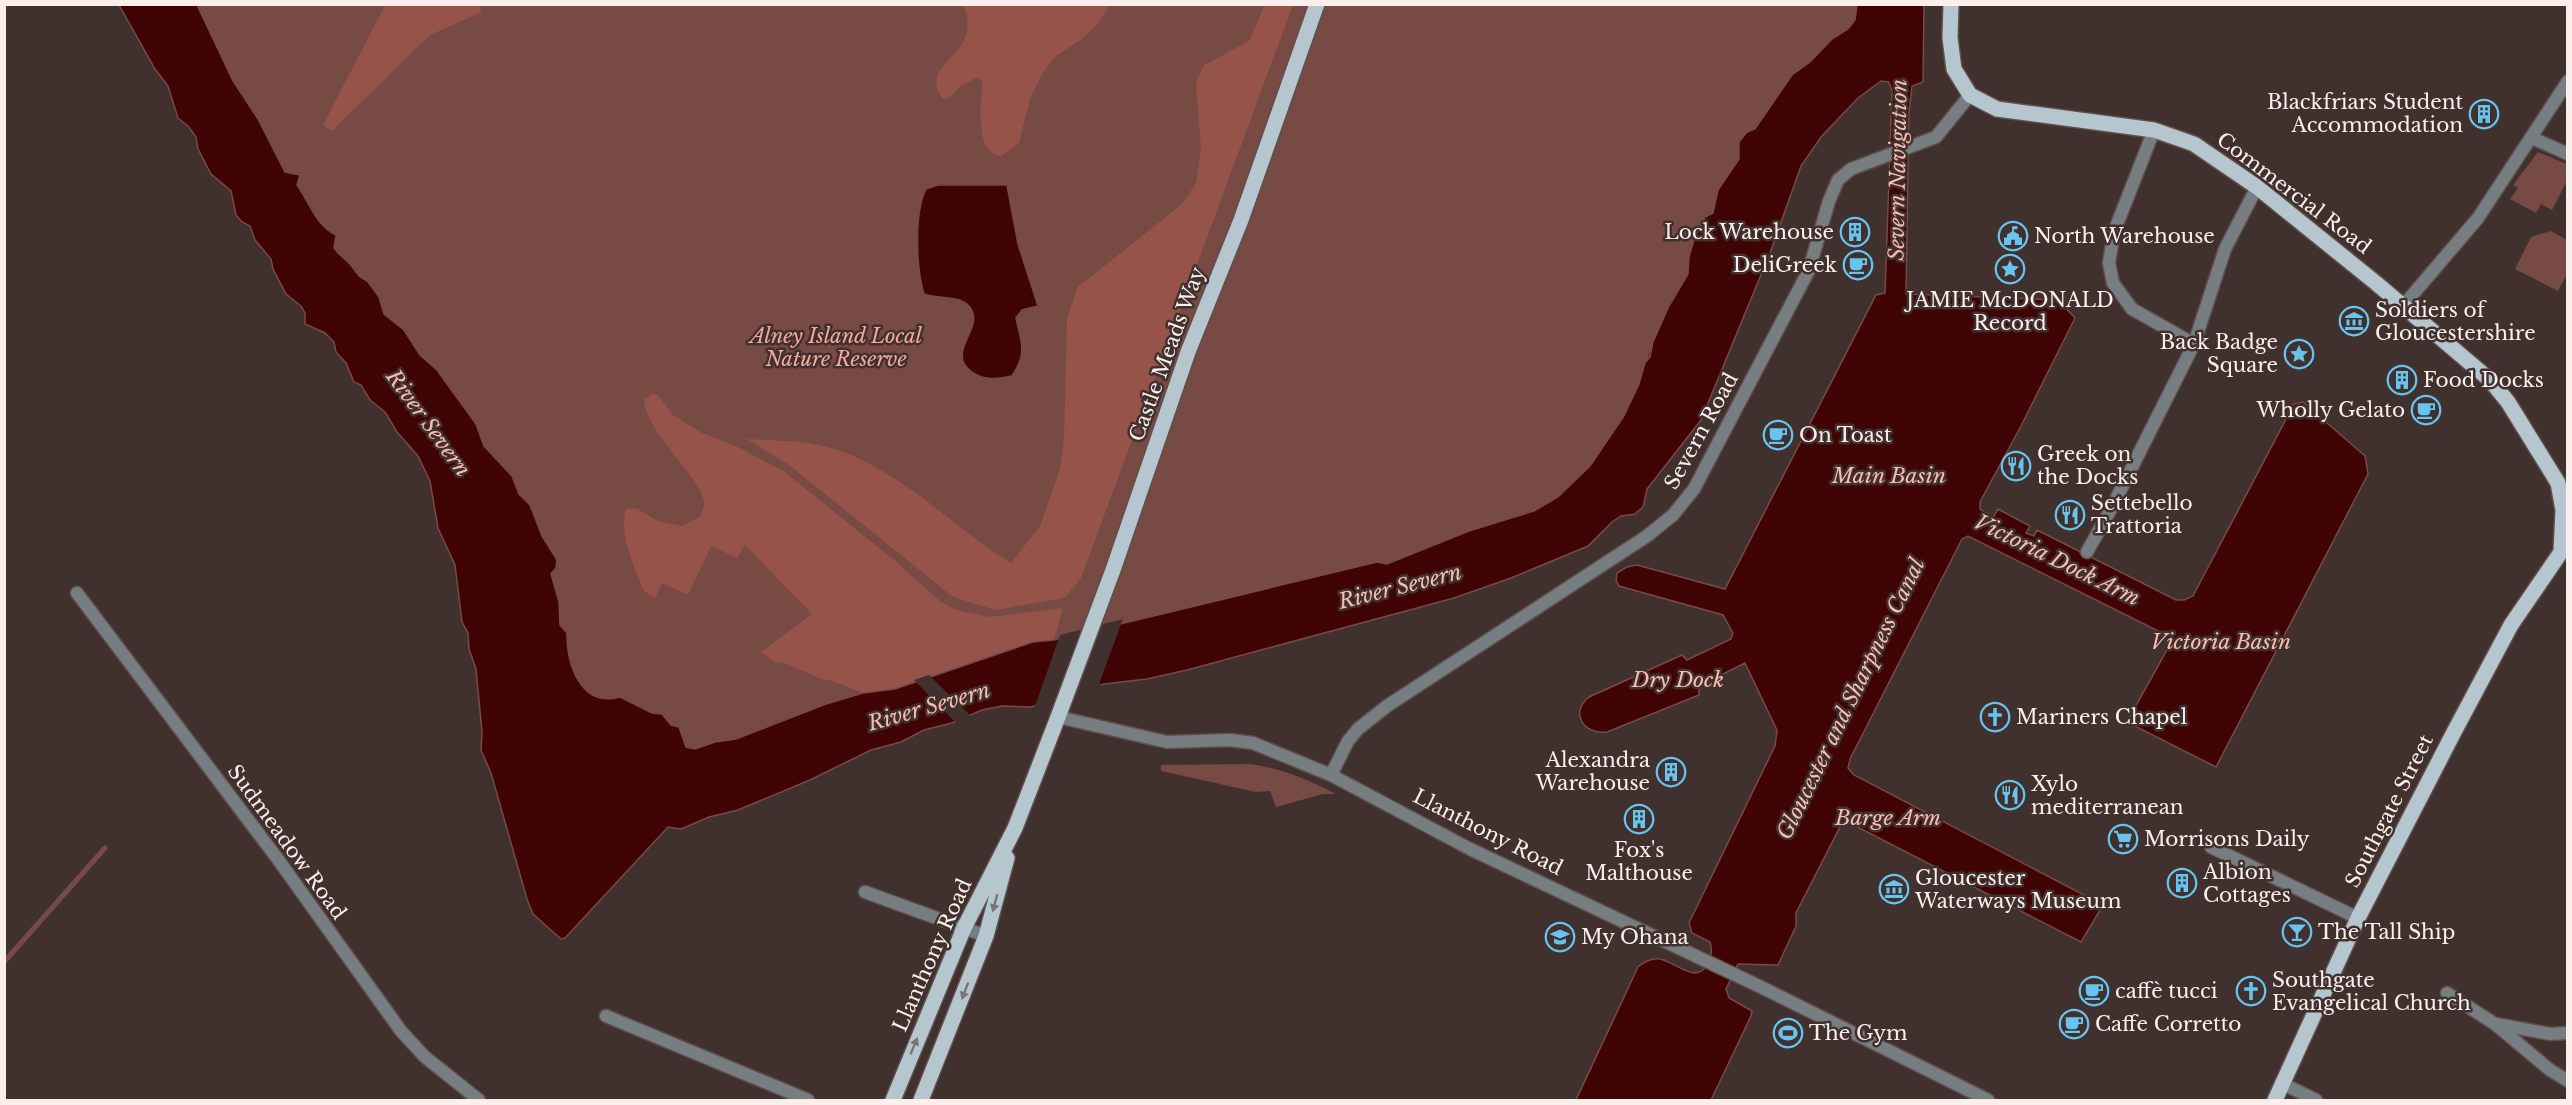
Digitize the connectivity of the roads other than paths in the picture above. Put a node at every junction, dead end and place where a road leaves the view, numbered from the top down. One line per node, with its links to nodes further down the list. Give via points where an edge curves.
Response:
1 (1317, 4): 14 (main road, Castle Meads Way)
2 (1951, 4): 4 (main road, via 1954,69)
3 (2568, 81): 6 (street)
4 (1970, 95): 5 (main road, Commercial Road, via 1997,109); 15 (street, Severn Road, via 1936,137 1878,157 1851,169 1838,180 1809,270 1695,489 1673,515 1388,706 1348,741)
5 (2154, 130): 8 (main road, Commercial Road, via 2194,144); 10 (street, via 2114,232 2109,262 2113,283 2132,309)
6 (2532, 138): 7 (street); 9 (street, via 2478,218)
7 (2568, 154)
8 (2257, 187): 9 (main road, Commercial Road); 10 (street, via 2225,249)
9 (2403, 306): 12 (main road, Commercial Road, via 2490,380 2508,402 2558,483)
10 (2194, 344): 11 (street)
11 (2087, 552)
12 (2564, 552): 19 (main road, Southgate Street, via 2511,625)
13 (77, 593): 28 (street, Sudmeadow Road, via 277,858 401,1031)
14 (1059, 716): 15 (street, Llanthony Road, via 1167,742 1253,743); 16 (main road, Llanthony Road)
15 (1331, 775): 32 (street, Llanthony Road, via 1470,849 1761,987)
16 (1015, 828): 20 (main road, Llanthony Road); 21 (main road, Llanthony Road, one-way to 21)
17 (2211, 847): 19 (street)
18 (865, 892): 20 (street)
19 (2358, 918): 27 (main road, Southgate Street)
20 (964, 928): 21 (street); 30 (main road, Llanthony Road, one-way to 20)
21 (986, 936): 31 (main road, Llanthony Road, one-way to 31)
22 (2447, 993): 24 (street)
23 (606, 1016): 29 (street)
24 (2495, 1024): 25 (street, via 2550,1034); 26 (street)
25 (2568, 1033)
26 (2568, 1081)
27 (2283, 1084): 33 (main road, Southgate Street); 34 (street)
28 (479, 1101)
29 (808, 1101)
30 (893, 1101)
31 (921, 1101)
32 (1988, 1101)
33 (2275, 1101)
34 (2316, 1101)

